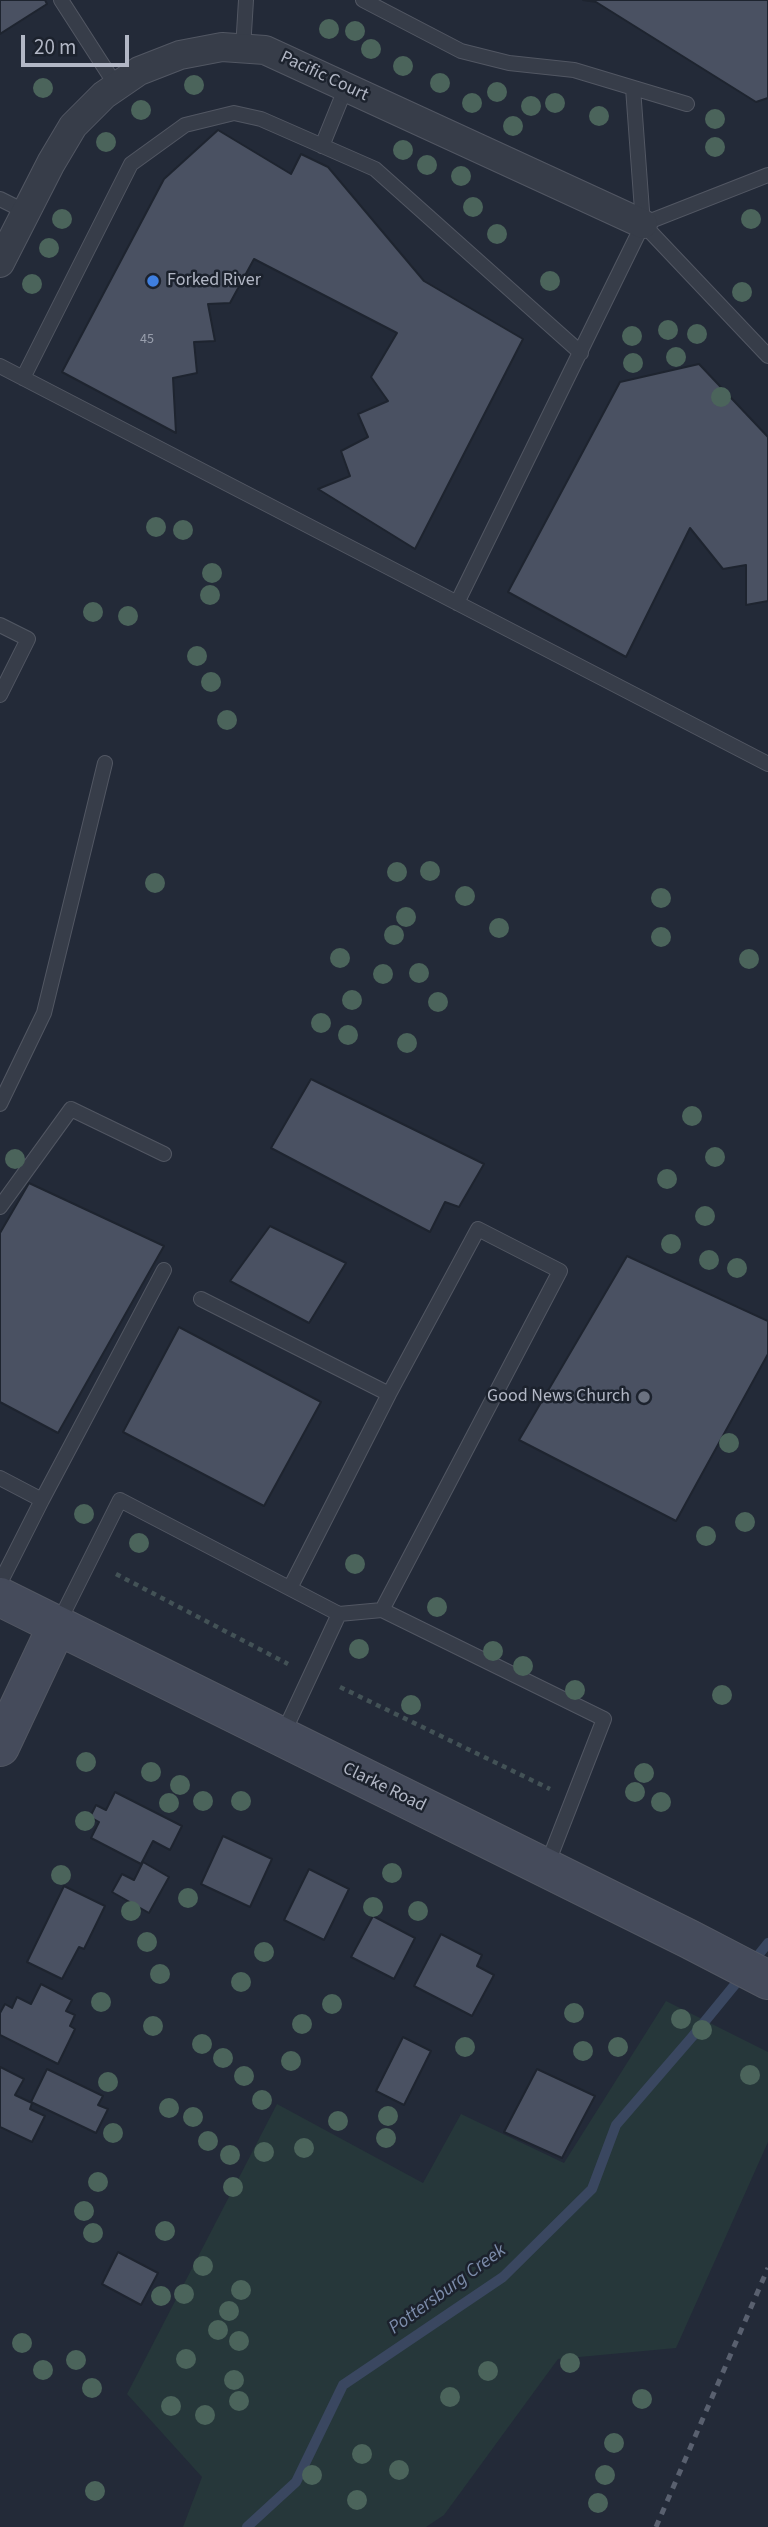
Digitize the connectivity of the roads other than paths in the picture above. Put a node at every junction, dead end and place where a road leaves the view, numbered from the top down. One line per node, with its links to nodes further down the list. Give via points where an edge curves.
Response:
1 (61, 0): 5 (lane)
2 (246, 0): 4 (lane)
3 (363, 0): 7 (lane, via 461,51 573,71)
4 (243, 49): 5 (street, Pacific Court, via 222,47 180,55 139,71); 6 (street, Pacific Court, via 265,50)
5 (117, 87): 12 (street, Pacific Court, via 74,126)
6 (345, 87): 9 (lane); 13 (street, Pacific Court)
7 (633, 88): 8 (lane); 13 (lane)
8 (687, 104)
9 (321, 146): 15 (lane, via 375,169); 18 (lane, via 261,119 234,113 185,125 131,164)
10 (768, 175): 13 (lane)
11 (0, 199): 12 (lane)
12 (26, 212): 14 (street, Pacific Court)
13 (643, 224): 15 (lane); 16 (lane)
14 (0, 263)
15 (581, 353): 19 (lane)
16 (768, 356)
17 (0, 366): 18 (lane)
18 (23, 378): 19 (lane)
19 (457, 603): 23 (lane)
20 (0, 625): 21 (lane, via 28,639)
21 (0, 695)
22 (105, 762): 24 (lane, via 44,1013)
23 (768, 764)
24 (0, 1104)
25 (164, 1154): 26 (lane, via 71,1109)
26 (0, 1207)
27 (164, 1270): 31 (lane)
28 (201, 1299): 29 (lane)
29 (389, 1394): 33 (lane); 35 (lane, via 478,1229 560,1271)
30 (0, 1478): 31 (lane)
31 (42, 1500): 32 (lane)
32 (0, 1583)
33 (290, 1588): 36 (lane); 37 (lane, via 120,1500)
34 (0, 1597): 37 (main road, Clarke Road)
35 (382, 1610): 36 (lane); 40 (lane, via 604,1719)
36 (339, 1614): 38 (lane)
37 (57, 1626): 38 (main road, Clarke Road); 39 (main road)
38 (281, 1737): 40 (main road, Clarke Road)
39 (0, 1747)
40 (546, 1868): 41 (main road, Clarke Road)
41 (768, 1980)

